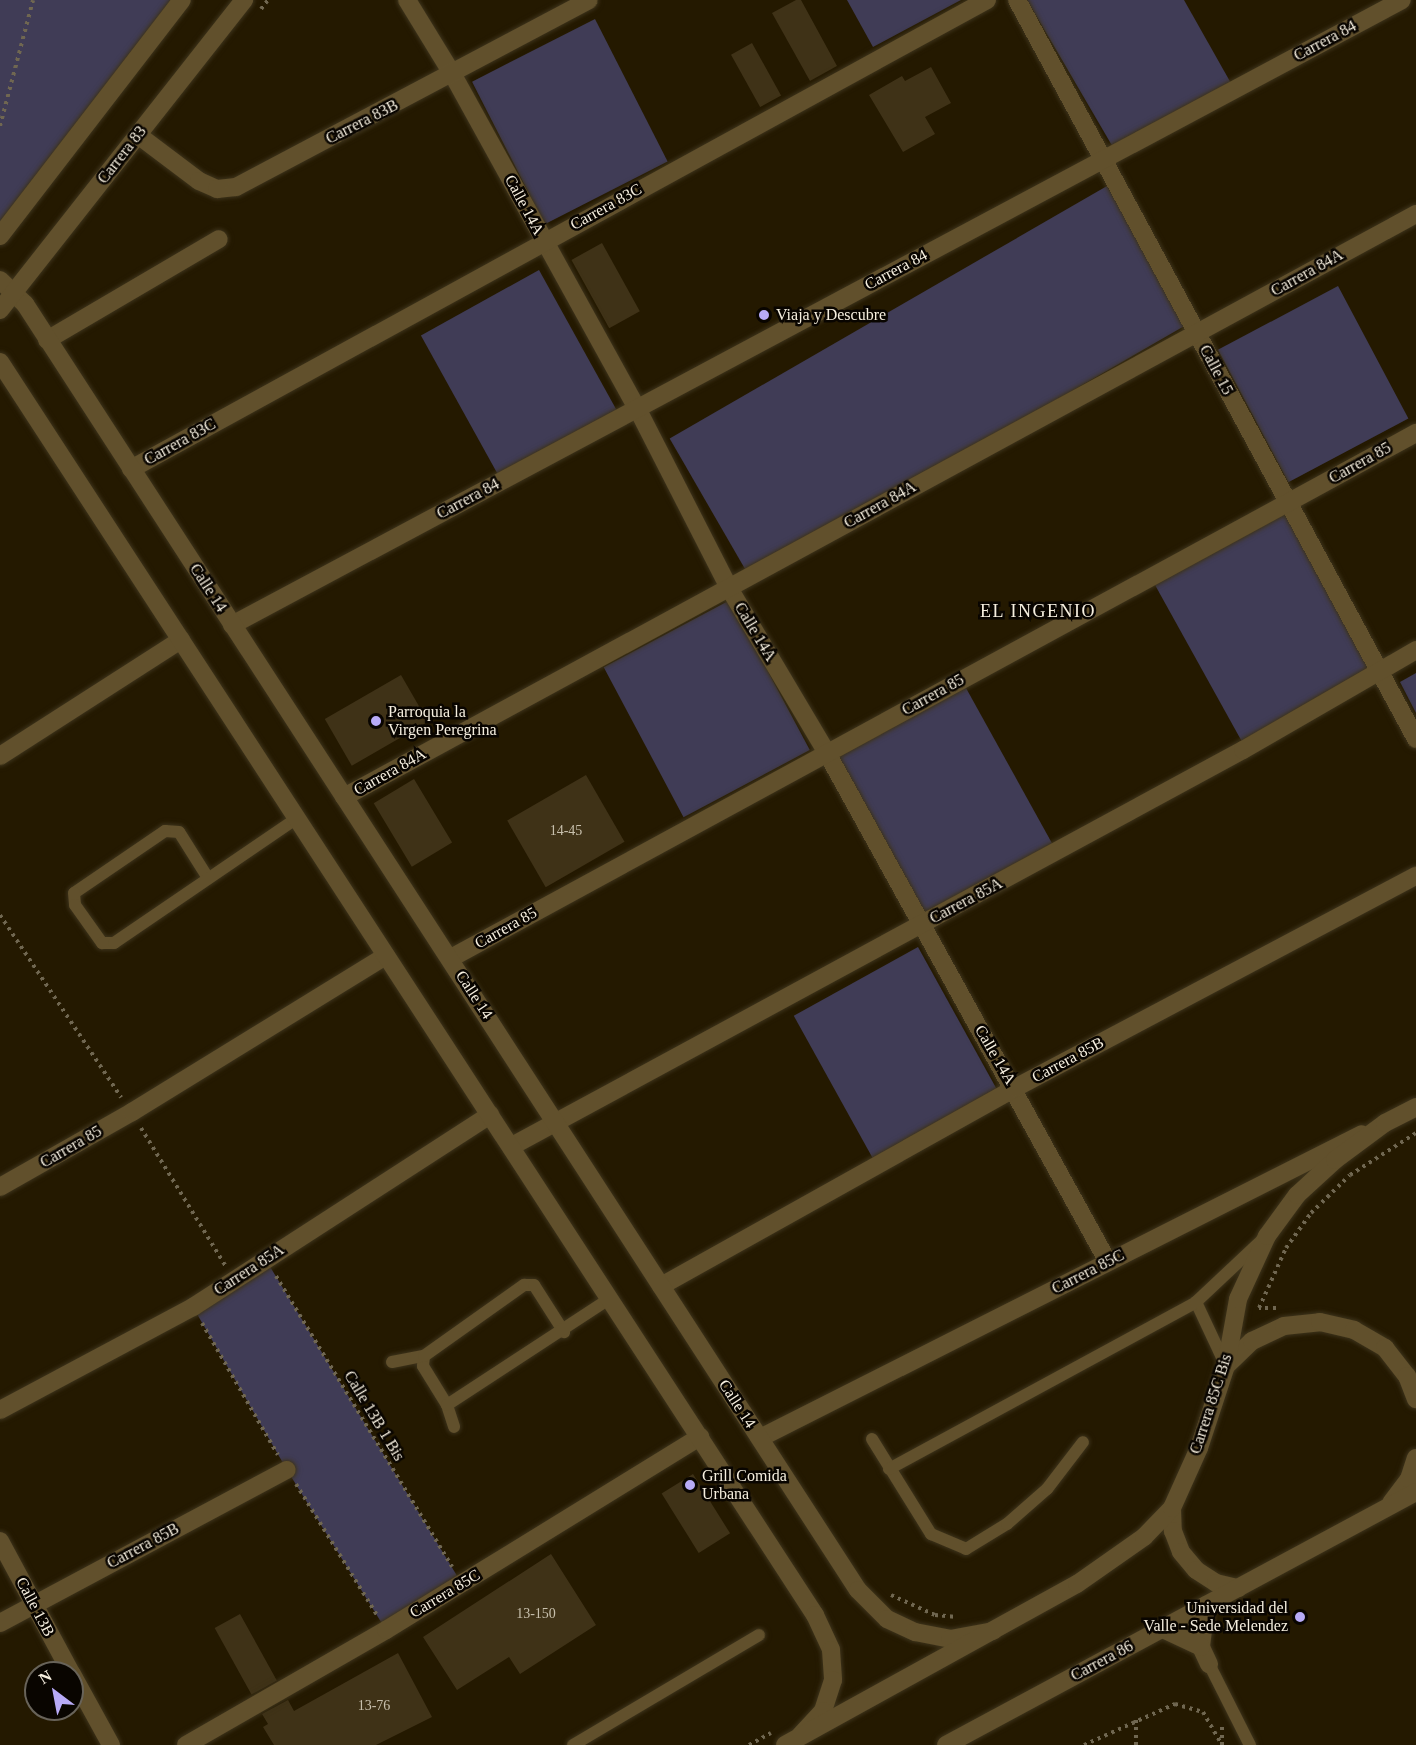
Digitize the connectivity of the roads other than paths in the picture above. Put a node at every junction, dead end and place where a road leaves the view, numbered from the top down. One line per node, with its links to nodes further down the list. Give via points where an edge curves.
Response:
1 (182, 0): 11 (street)
2 (244, 0): 9 (street, Carrera 83)
3 (406, 0): 8 (street, Calle 14A)
4 (589, 0): 8 (street, Carrera 83B)
5 (987, 0): 16 (street, Carrera 83C)
6 (1017, 0): 10 (street, Calle 15)
7 (1402, 0): 10 (street, Carrera 84)
8 (453, 75): 9 (street, Carrera 83B, via 236,187 217,189 199,181); 16 (street, Calle 14A)
9 (138, 135): 18 (street, Carrera 83)
10 (1103, 160): 20 (street, Calle 15); 23 (street, Carrera 84)
11 (18, 212): 13 (street); 14 (street)
12 (1416, 214): 20 (street, Carrera 84A)
13 (0, 220)
14 (0, 236)
15 (219, 239): 21 (street)
16 (543, 241): 23 (street, Calle 14A); 25 (street, Carrera 83C)
17 (0, 279): 18 (street, Calle 14)
18 (14, 293): 19 (street, Carrera 83); 21 (street, Calle 14)
19 (0, 310)
20 (1197, 333): 26 (street, Calle 15); 27 (street, Carrera 84A)
21 (47, 340): 25 (street, Calle 14)
22 (0, 362): 29 (street)
23 (637, 408): 27 (street, Calle 14A); 28 (street, Carrera 84)
24 (1416, 433): 26 (street, Carrera 85)
25 (131, 469): 28 (street, Calle 14)
26 (1288, 503): 31 (street, Calle 15); 33 (street, Carrera 85)
27 (729, 588): 33 (street, Calle 14A); 35 (street, Carrera 84A)
28 (232, 625): 35 (street, Calle 14)
29 (181, 640): 34 (street); 36 (street)
30 (1416, 650): 31 (street, Carrera 85A)
31 (1379, 670): 32 (street, Calle 15); 39 (street, Carrera 85A, via 1243,750)
32 (1416, 739)
33 (827, 753): 39 (street, Calle 14A); 41 (street, Carrera 85)
34 (0, 756)
35 (344, 797): 41 (street, Calle 14)
36 (297, 818): 38 (lane); 40 (street)
37 (1416, 876): 42 (street, Carrera 85B)
38 (208, 878): 38 (lane, via 178,832 165,831 74,893 75,905 102,943 114,943)
39 (922, 925): 42 (street, Calle 14A); 45 (street, Carrera 85A)
40 (386, 956): 44 (street); 48 (street, Carrera 85, via 132,1112)
41 (451, 958): 45 (street, Calle 14)
42 (1014, 1088): 50 (street, Calle 14A); 51 (street, Carrera 85B)
43 (1416, 1107): 46 (street, Carrera 85C)
44 (490, 1115): 47 (street); 60 (street, Carrera 85A, via 193,1307)
45 (557, 1122): 47 (street, Carrera 85A); 51 (street, Calle 14)
46 (1385, 1123): 49 (street, Carrera 85C Bis, via 1335,1160 1297,1195); 50 (street, Carrera 85C)
47 (512, 1146): 52 (street)
48 (0, 1187)
49 (1267, 1236): 53 (lane); 57 (street, Carrera 85C Bis, via 1238,1299)
50 (1108, 1262): 63 (street, Carrera 85C)
51 (661, 1287): 63 (street, Calle 14)
52 (609, 1299): 54 (lane); 62 (street)
53 (1196, 1302): 57 (lane); 67 (lane)
54 (564, 1332): 55 (lane, via 534,1285 524,1285); 59 (lane)
55 (424, 1356): 56 (lane); 59 (lane, via 423,1366)
56 (392, 1362)
57 (1226, 1366): 58 (street, via 1260,1337 1284,1326 1320,1322 1354,1330 1385,1348 1407,1376); 71 (street, Carrera 85C Bis, via 1199,1448)
58 (1416, 1399)
59 (447, 1405): 61 (lane)
60 (0, 1410)
61 (454, 1427)
62 (700, 1437): 84 (street, via 815,1615 831,1650 832,1680 823,1711); 86 (street, Carrera 85C, via 462,1584)
63 (760, 1438): 78 (street, Calle 14, via 858,1590 887,1619 915,1632 950,1639)
64 (872, 1440): 67 (lane)
65 (1083, 1442): 67 (lane, via 1047,1489 1007,1524 966,1549 931,1534)
66 (1416, 1458): 70 (street, via 1409,1479)
67 (889, 1469)
68 (287, 1470): 74 (street, Carrera 85B)
69 (1416, 1492): 70 (street, Carrera 86)
70 (1388, 1507): 73 (street, Carrera 86)
71 (1172, 1508): 73 (street, via 1173,1531 1181,1552 1196,1570 1216,1583); 78 (street, Carrera 85C Bis, via 1136,1544 1077,1584)
72 (0, 1541): 74 (street, Calle 13B)
73 (1238, 1588): 75 (street, Carrera 86)
74 (34, 1605): 76 (street, Carrera 85B); 81 (street, Calle 13B)
75 (1206, 1605): 77 (street, Carrera 86); 80 (street)
76 (0, 1623)
77 (1163, 1629): 80 (street); 88 (street, Carrera 86)
78 (993, 1631): 84 (street)
79 (759, 1635): 87 (lane)
80 (1201, 1647): 82 (street)
81 (65, 1661)
82 (1209, 1664): 89 (lane)
83 (84, 1696): 85 (street, Calle 13B)
84 (792, 1741)
85 (111, 1745)
86 (186, 1745)
87 (573, 1745)
88 (946, 1745)
89 (1250, 1745)

